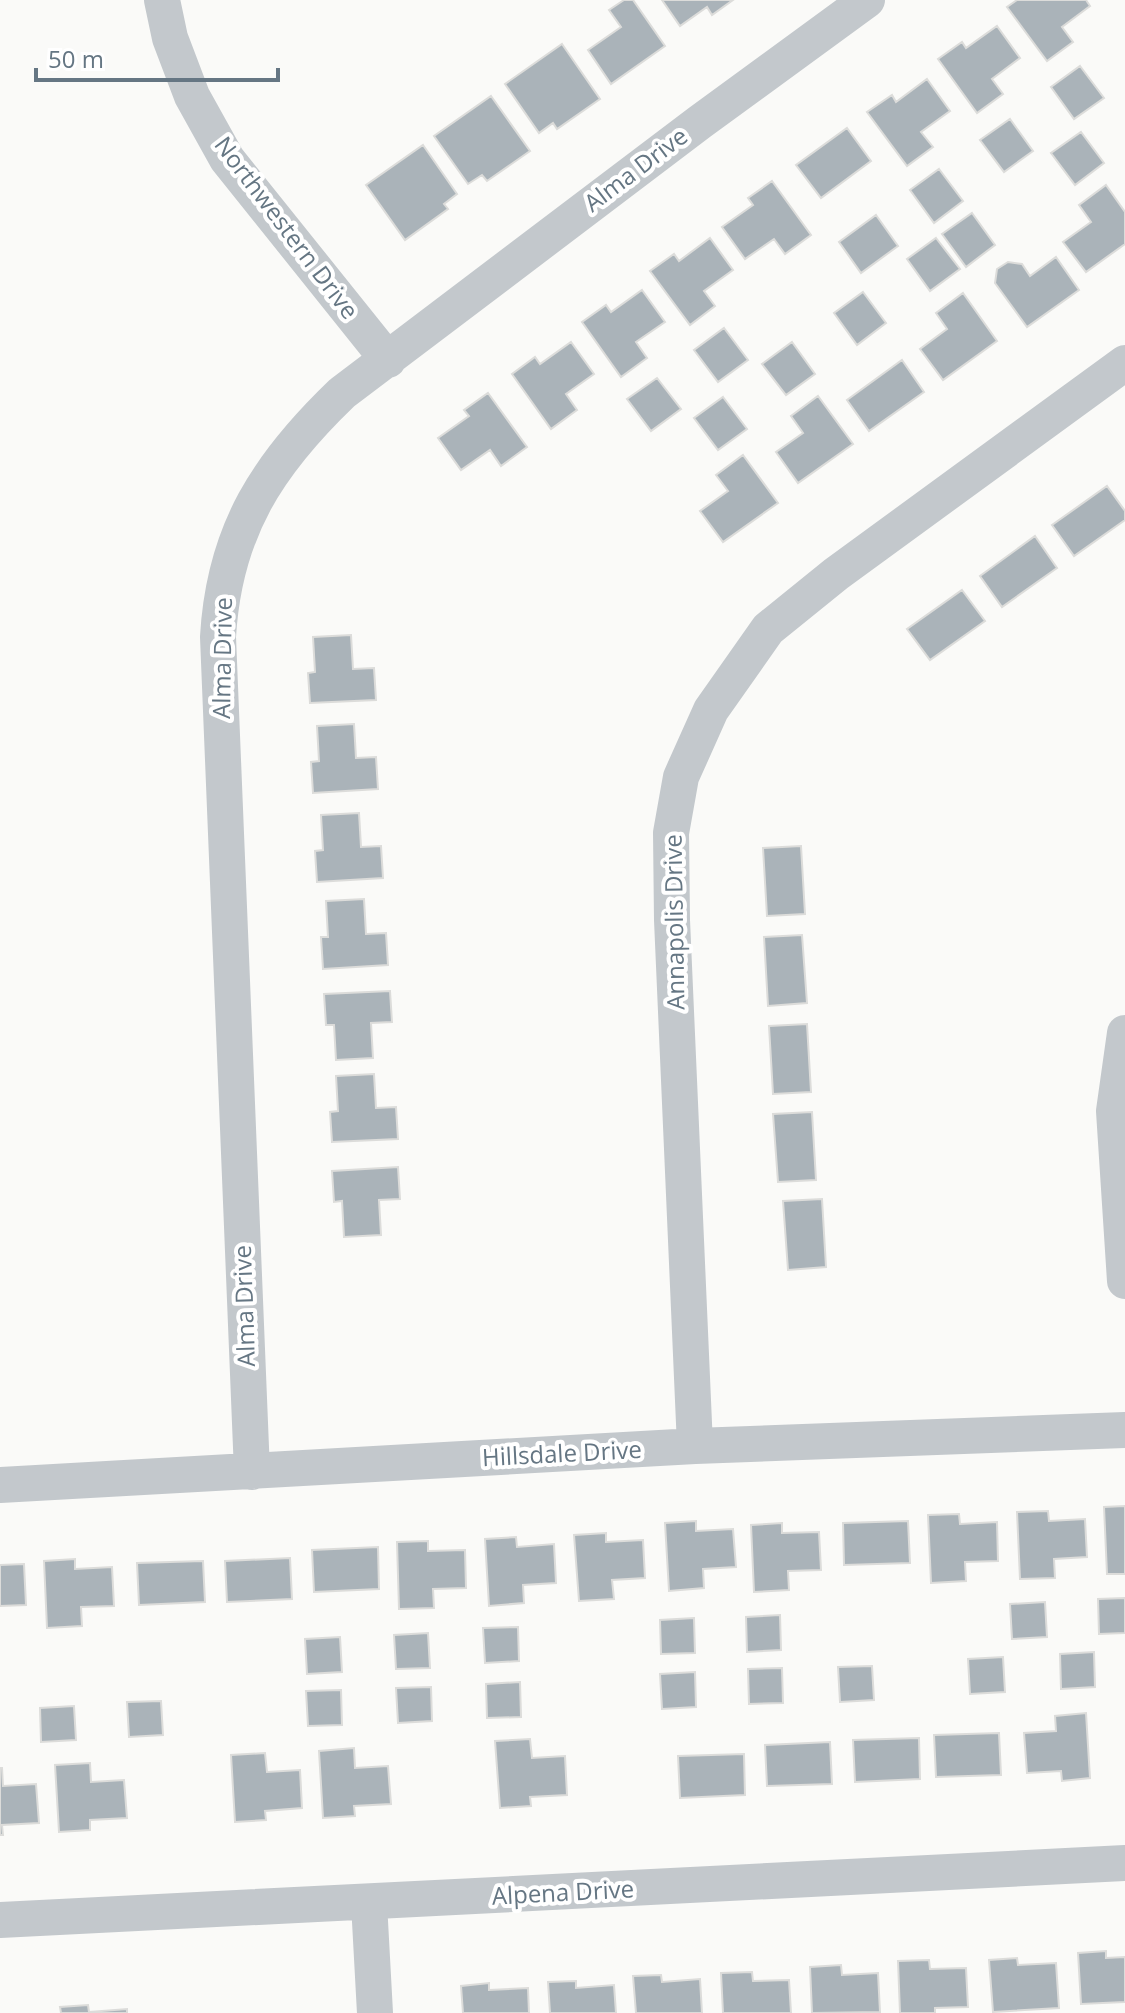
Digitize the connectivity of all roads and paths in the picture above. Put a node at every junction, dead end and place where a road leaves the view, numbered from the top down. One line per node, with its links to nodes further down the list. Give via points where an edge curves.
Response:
1 (162, 0): 3 (street, Northwestern Drive, via 192,96 227,159)
2 (867, 0): 3 (street, Alma Drive)
3 (388, 360): 9 (street, Alma Drive, via 342,393 270,473 236,543 220,606)
4 (1125, 363): 8 (street, Annapolis Drive, via 768,629 711,710 681,777 671,833 672,920)
5 (1125, 1033): 6 (street, via 1114,1111)
6 (1125, 1281)
7 (1125, 1430): 8 (street, Hillsdale Drive)
8 (695, 1446): 9 (street, Hillsdale Drive)
9 (252, 1472): 10 (street, Hillsdale Drive)
10 (0, 1485)
11 (1125, 1863): 12 (street, Alpena Drive)
12 (369, 1903): 13 (street, Alpena Drive); 14 (street)
13 (0, 1920)
14 (375, 2013)

